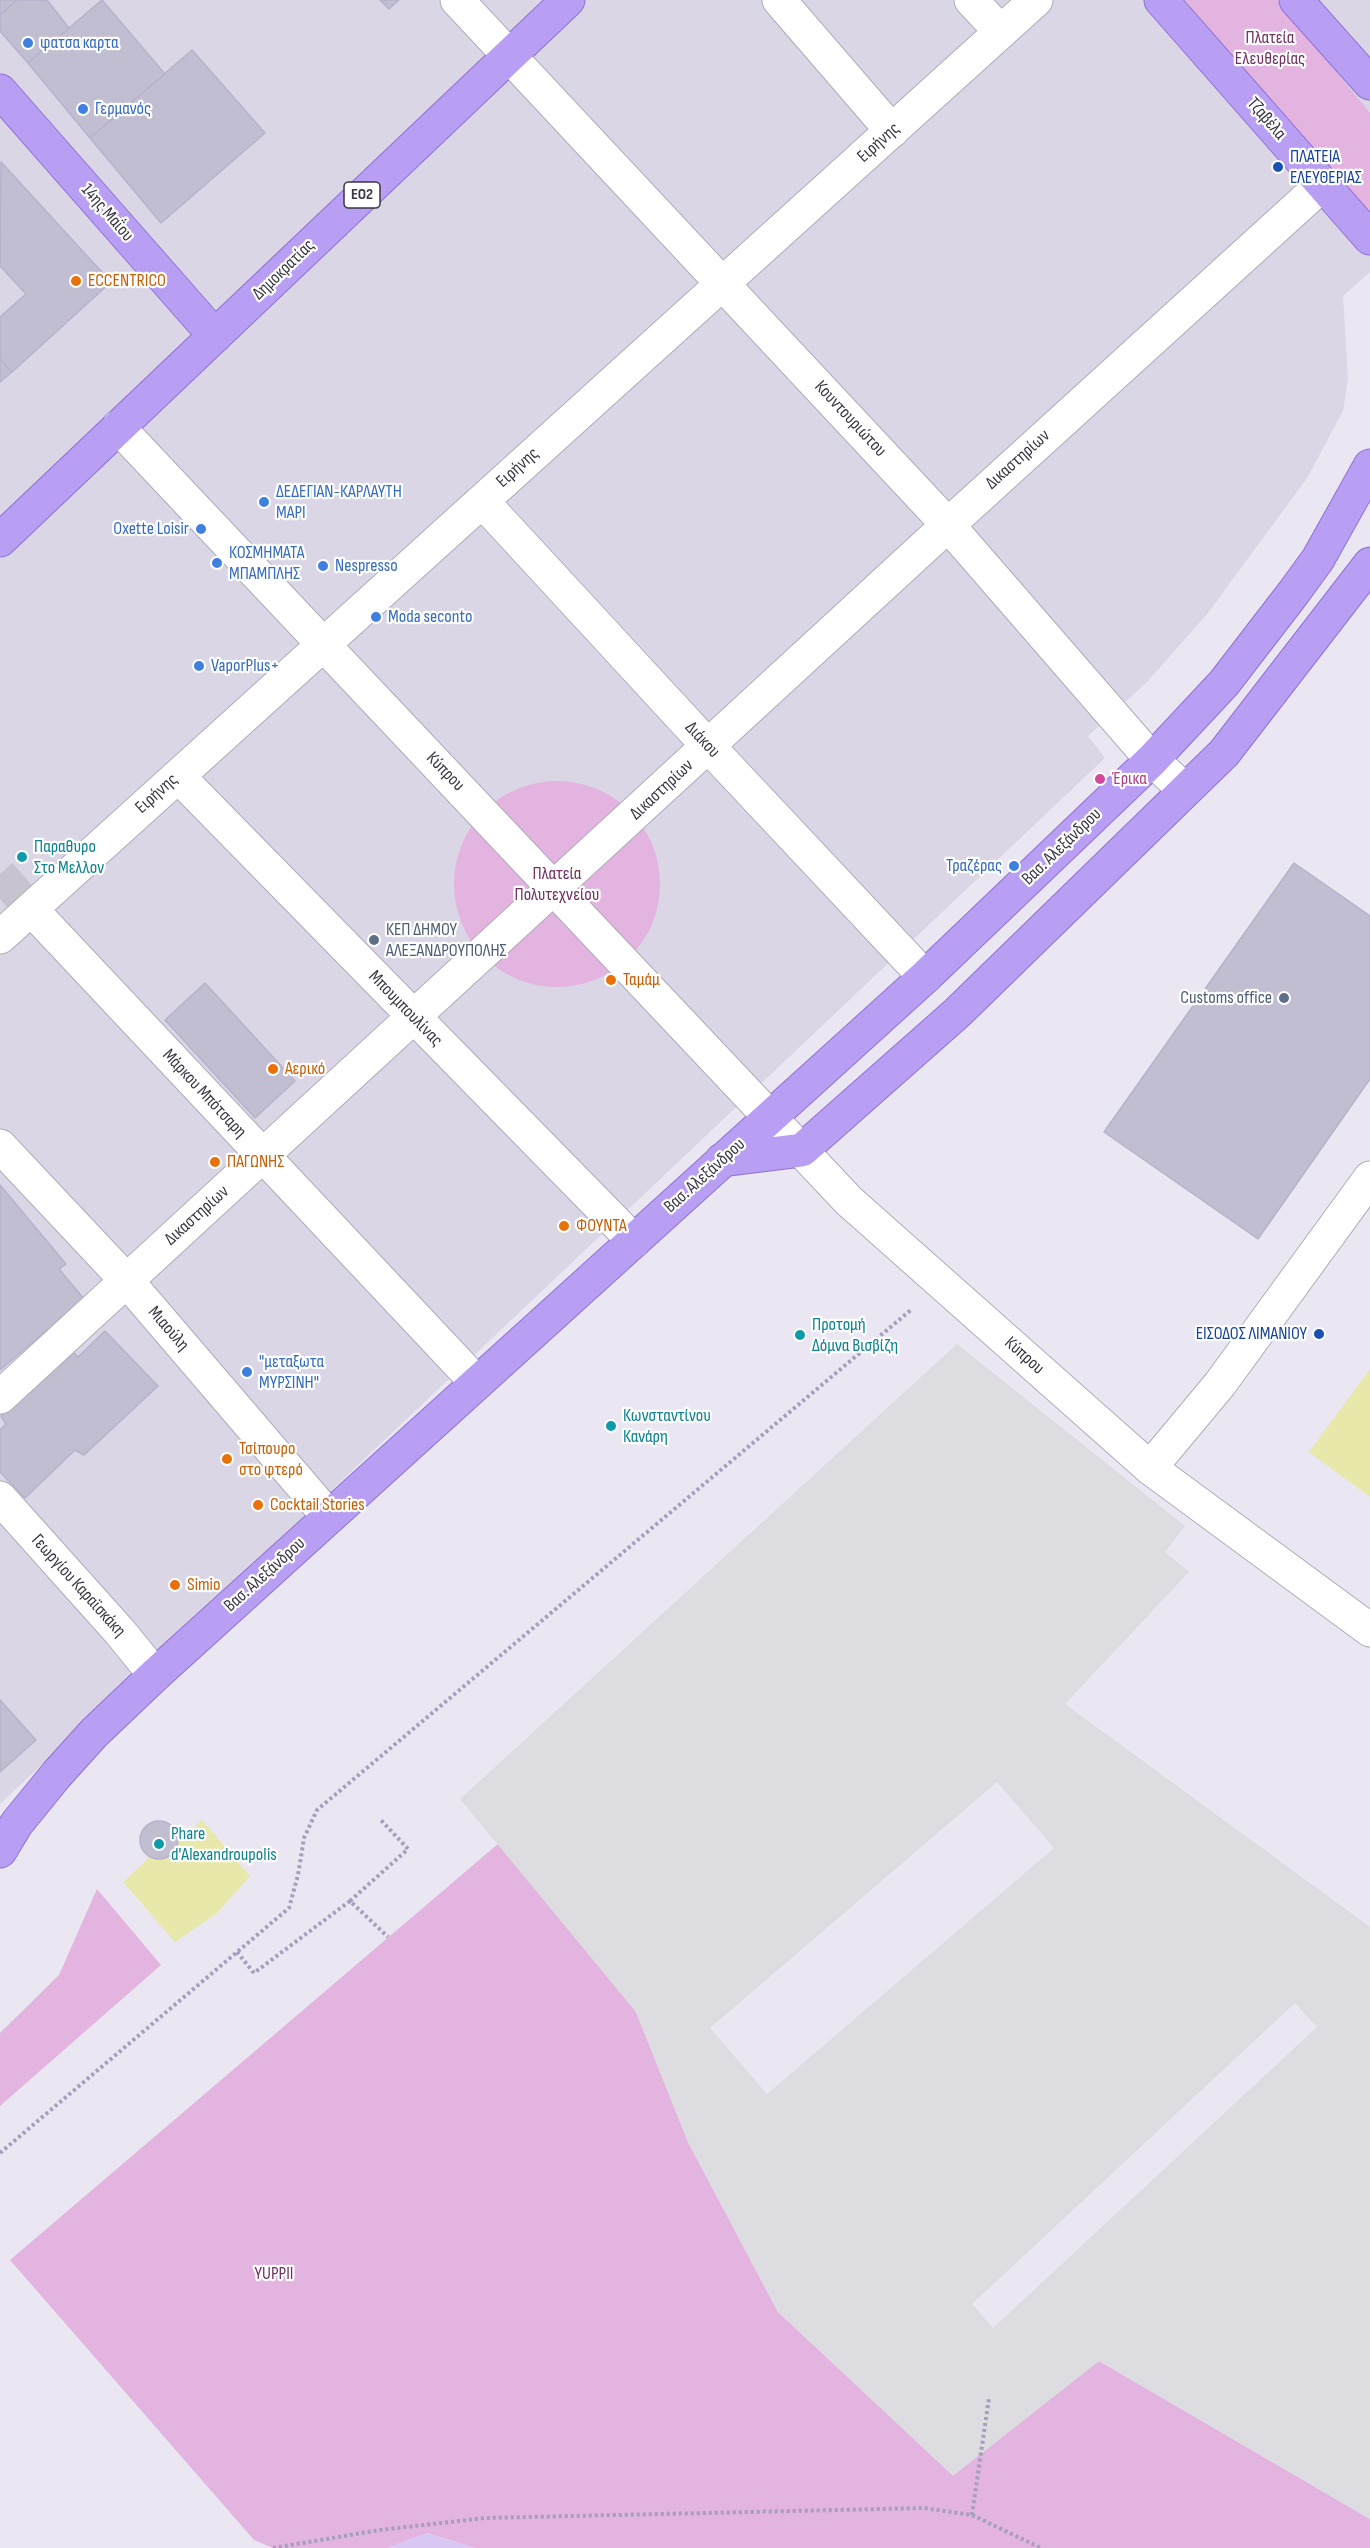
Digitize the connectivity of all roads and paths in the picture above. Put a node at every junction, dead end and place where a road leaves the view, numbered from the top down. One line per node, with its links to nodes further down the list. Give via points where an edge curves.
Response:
1 (457, 0): 9 (street, Κουντουριώτου)
2 (568, 0): 9 (main road, Δημοκρατίας / ΕΟ2)
3 (778, 0): 12 (street)
4 (971, 0): 8 (street)
5 (1036, 0): 8 (street, Ειρήνης)
6 (1161, 0): 13 (main road, Τζαβέλα)
7 (1296, 0): 10 (main road)
8 (1001, 32): 12 (street, Ειρήνης)
9 (509, 55): 15 (street, Κουντουριώτου); 16 (main road, Δημοκρατίας / ΕΟ2)
10 (1370, 83)
11 (0, 91): 16 (main road, 14ης Μαΐου)
12 (892, 131): 15 (street, Ειρήνης)
13 (1323, 184): 14 (main road, Τζαβέλα); 20 (street, Δικαστηρίων)
14 (1370, 238)
15 (723, 282): 19 (street, Ειρήνης); 20 (street, Κουντουριώτου)
16 (215, 336): 17 (main road, Δημοκρατίας / ΕΟ2)
17 (118, 427): 21 (main road, Δημοκρατίας / ΕΟ2); 23 (street, Κύπρου)
18 (1370, 466): 25 (main road, Βασ. Αλεξάνδρου, via 1318,559 1294,592 1224,682)
19 (482, 501): 23 (street, Ειρήνης); 24 (street, Διάκου)
20 (948, 525): 24 (street, Δικαστηρίων); 25 (street, Κουντουριώτου)
21 (0, 540)
22 (1370, 564): 27 (main road, via 1224,753)
23 (324, 644): 26 (street, Ειρήνης); 28 (street, Κύπρου)
24 (709, 747): 28 (street, Δικαστηρίων); 31 (street, Διάκου)
25 (1152, 760): 27 (street, Κουντουριώτου); 31 (main road, Βασ. Αλεξάνδρου)
26 (177, 776): 29 (street, Ειρήνης); 32 (street, Μπουμπουλίνας)
27 (1184, 789): 35 (main road, via 957,1013)
28 (556, 888): 32 (street, Δικαστηρίων); 33 (street, Κύπρου)
29 (31, 909): 30 (street, Ειρήνης); 36 (street, Μάρκου Μπότσαρη)
30 (0, 937)
31 (925, 977): 33 (main road, Βασ. Αλεξάνδρου)
32 (414, 1018): 36 (street, Δικαστηρίων); 39 (street, Μπουμπουλίνας)
33 (771, 1117): 35 (street, Κύπρου); 37 (main road, Βασ. Αλεξάνδρου)
34 (0, 1146): 40 (street, Μιαούλη)
35 (802, 1150): 37 (main road); 41 (street, Κύπρου, via 849,1202)
36 (262, 1157): 40 (street, Δικαστηρίων); 42 (street, Μάρκου Μπότσαρη)
37 (723, 1160): 39 (main road, Βασ. Αλεξάνδρου)
38 (1370, 1178): 44 (street, via 1220,1384)
39 (634, 1241): 42 (main road, Βασ. Αλεξάνδρου)
40 (126, 1281): 43 (street, Δικαστηρίων); 46 (street, Μιαούλη)
41 (942, 1283): 44 (street, Κύπρου); 53 (path, via 317,1810 304,1838 289,1908)
42 (477, 1383): 46 (main road, Βασ. Αλεξάνδρου)
43 (0, 1397)
44 (1150, 1468): 47 (street, Κύπρου)
45 (0, 1498): 48 (street, Γεωργίου Καραϊσκάκη)
46 (329, 1517): 48 (main road, Βασ. Αλεξάνδρου)
47 (1370, 1630)
48 (155, 1675): 50 (main road, Βασ. Αλεξάνδρου, via 57,1773)
49 (380, 1819): 51 (path, via 408,1849)
50 (1, 1845)
51 (350, 1901): 52 (path); 53 (path, via 254,1973)
52 (388, 1937)
53 (237, 1952): 54 (path)
54 (0, 2152)
55 (988, 2398): 56 (path)
56 (972, 2515): 57 (path, via 924,2508 485,2518); 58 (path)
57 (273, 2548)
58 (1041, 2548)

